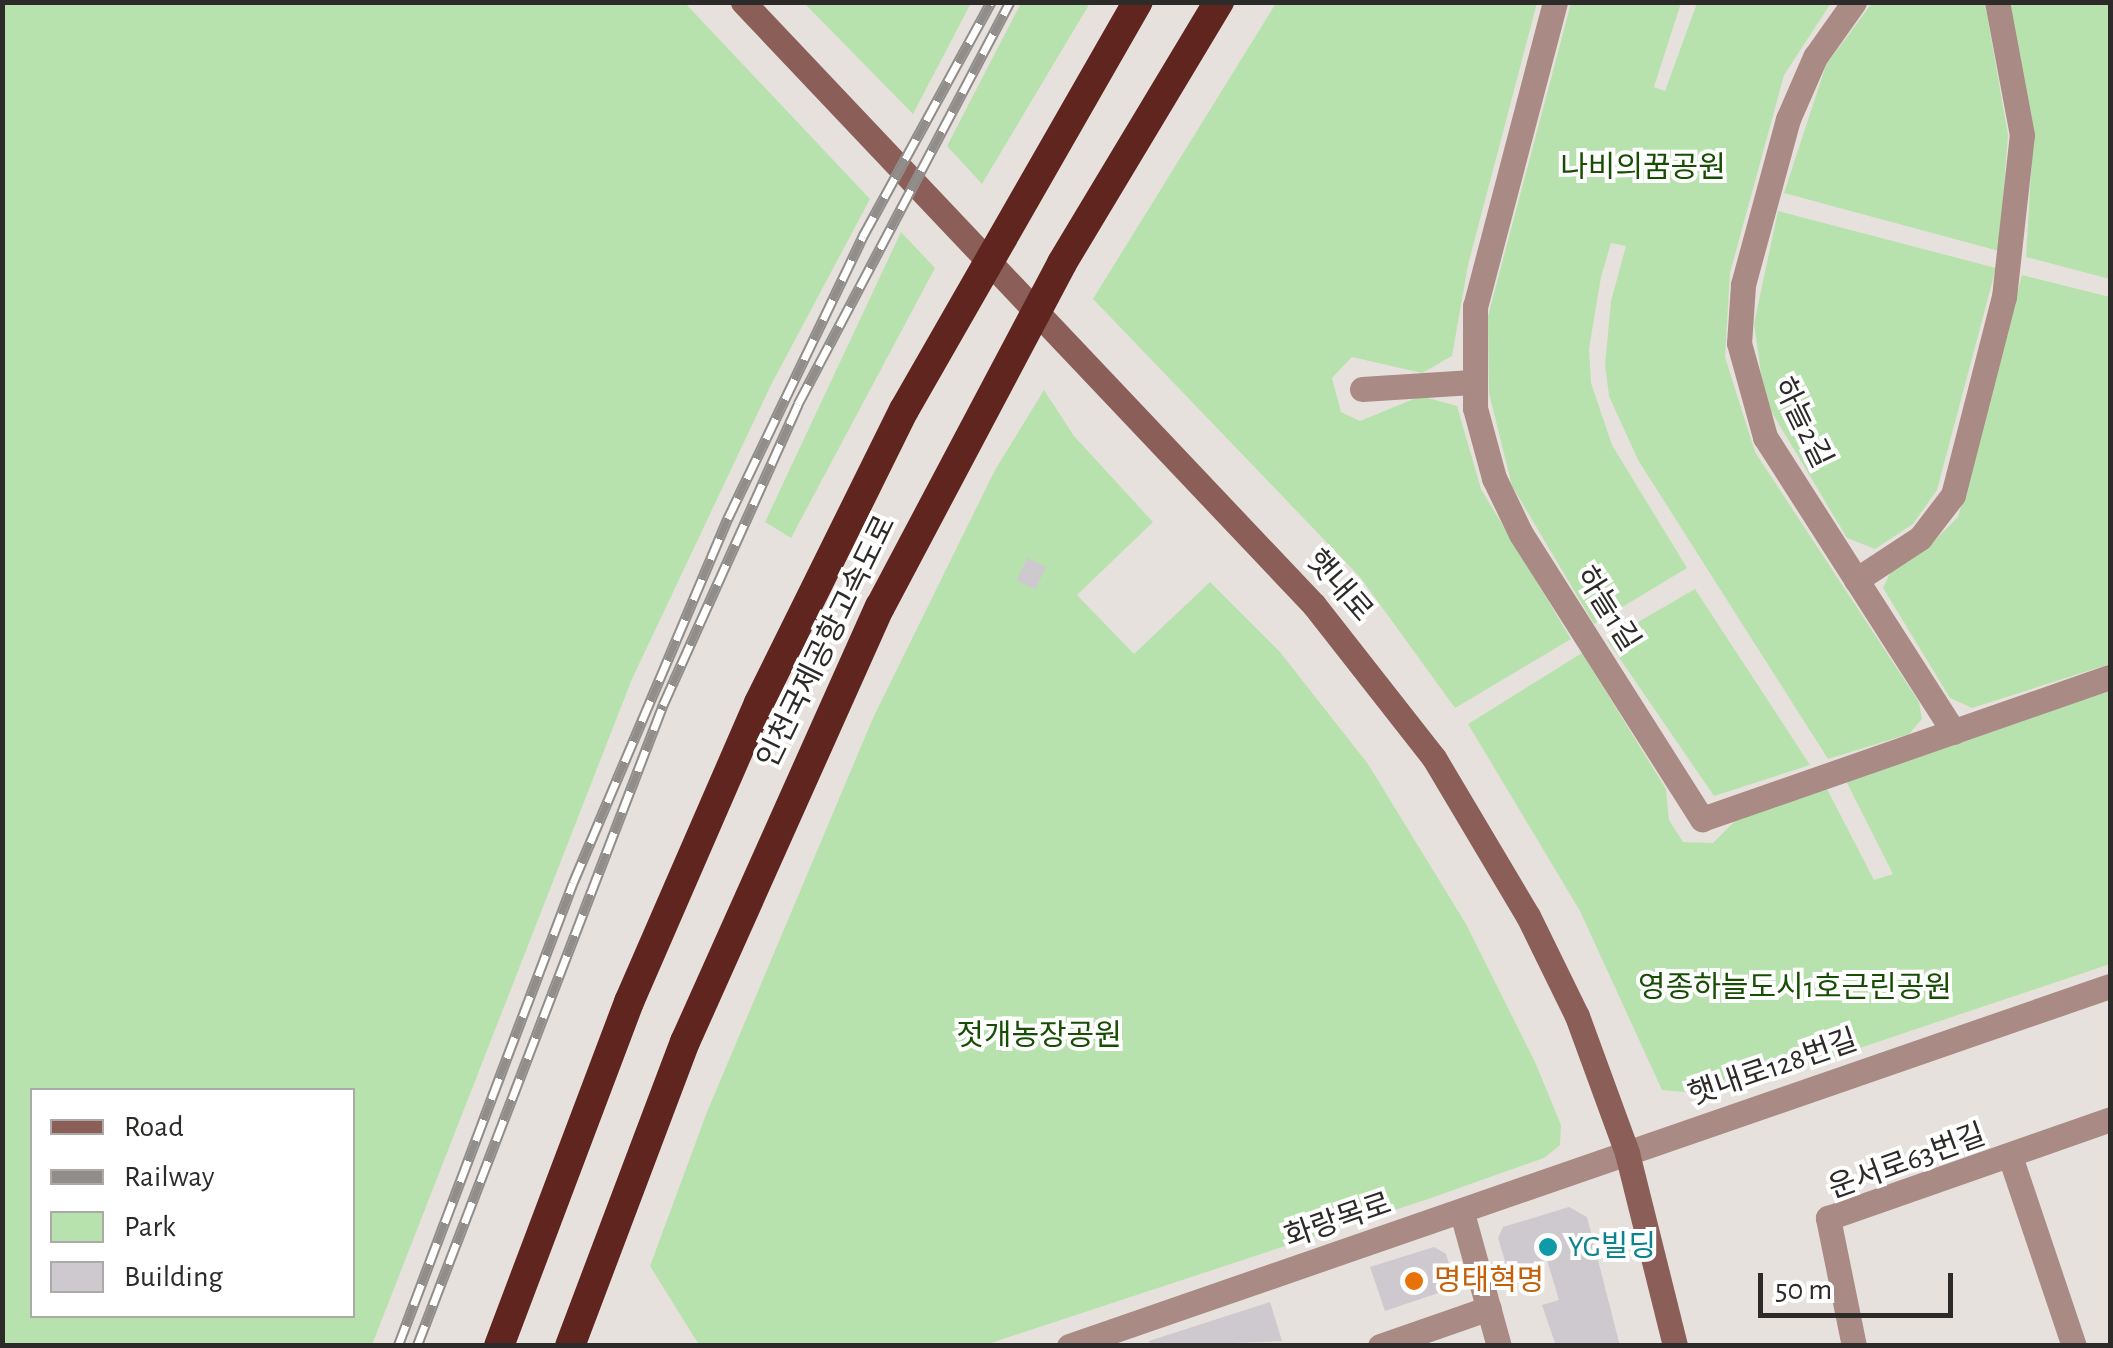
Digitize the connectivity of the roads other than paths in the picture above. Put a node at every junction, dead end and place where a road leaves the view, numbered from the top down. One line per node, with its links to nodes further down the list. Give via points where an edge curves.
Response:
1 (743, 2): 14 (main road, 햇내로, via 1115,392 1378,682 1434,758 1528,916 1576,1016)
2 (1138, 2): 18 (highway, 인천국제공항고속도로, via 1016,208 837,542 692,850)
3 (1219, 2): 19 (highway, 인천국제공항고속도로, via 1062,263 880,607 753,880)
4 (1555, 2): 7 (street, 하늘1길, via 1487,252)
5 (1854, 2): 9 (street, 하늘2길, via 1815,57 1788,119 1743,284 1738,343 1766,438)
6 (1996, 2): 9 (street, via 2022,136 2004,297 1953,495 1920,538)
7 (1472, 382): 8 (street); 11 (street, 하늘1길, via 1482,444 1506,507 1702,819)
8 (1362, 389)
9 (1856, 580): 11 (street, 하늘2길)
10 (2110, 676): 11 (street, 하늘1길)
11 (1954, 732)
12 (2110, 986): 14 (street, 햇내로128번길)
13 (2110, 1119): 15 (street, 운서로63번길)
14 (1627, 1152): 16 (street, 화랑목로); 23 (main road, 햇내로)
15 (2011, 1159): 24 (street, 운서로63번길, via 1828,1218); 25 (street, 운서로63번길)
16 (1462, 1212): 17 (street); 20 (street, 화랑목로)
17 (1489, 1308): 21 (street); 22 (street)
18 (499, 1346)
19 (570, 1346)
20 (1069, 1346)
21 (1380, 1346)
22 (1499, 1346)
23 (1675, 1346)
24 (1854, 1346)
25 (2074, 1346)

